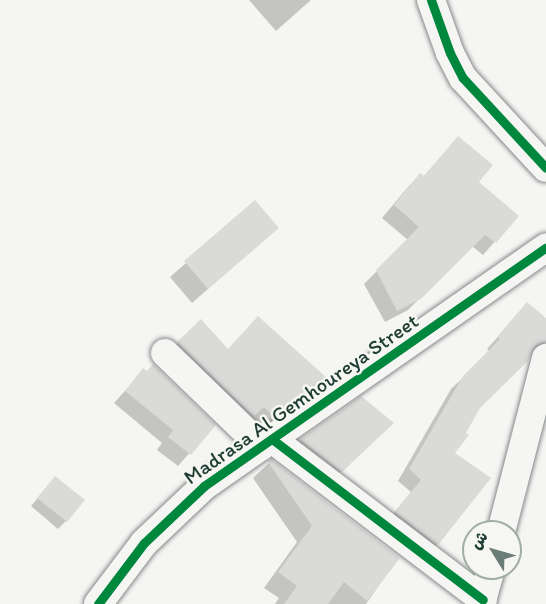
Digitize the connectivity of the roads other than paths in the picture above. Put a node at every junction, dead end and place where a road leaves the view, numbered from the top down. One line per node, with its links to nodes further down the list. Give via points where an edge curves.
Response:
1 (430, 0): 2 (street, via 463,78)
2 (546, 168)
3 (546, 247): 6 (street, Madrasa Al Gemhoureya Street)
4 (165, 353): 6 (street)
5 (546, 358): 7 (street)
6 (267, 443): 9 (street); 10 (street, Madrasa Al Gemhoureya Street, via 204,486 144,543)
7 (504, 520)
8 (488, 580): 9 (street)
9 (482, 602)
10 (98, 604)

